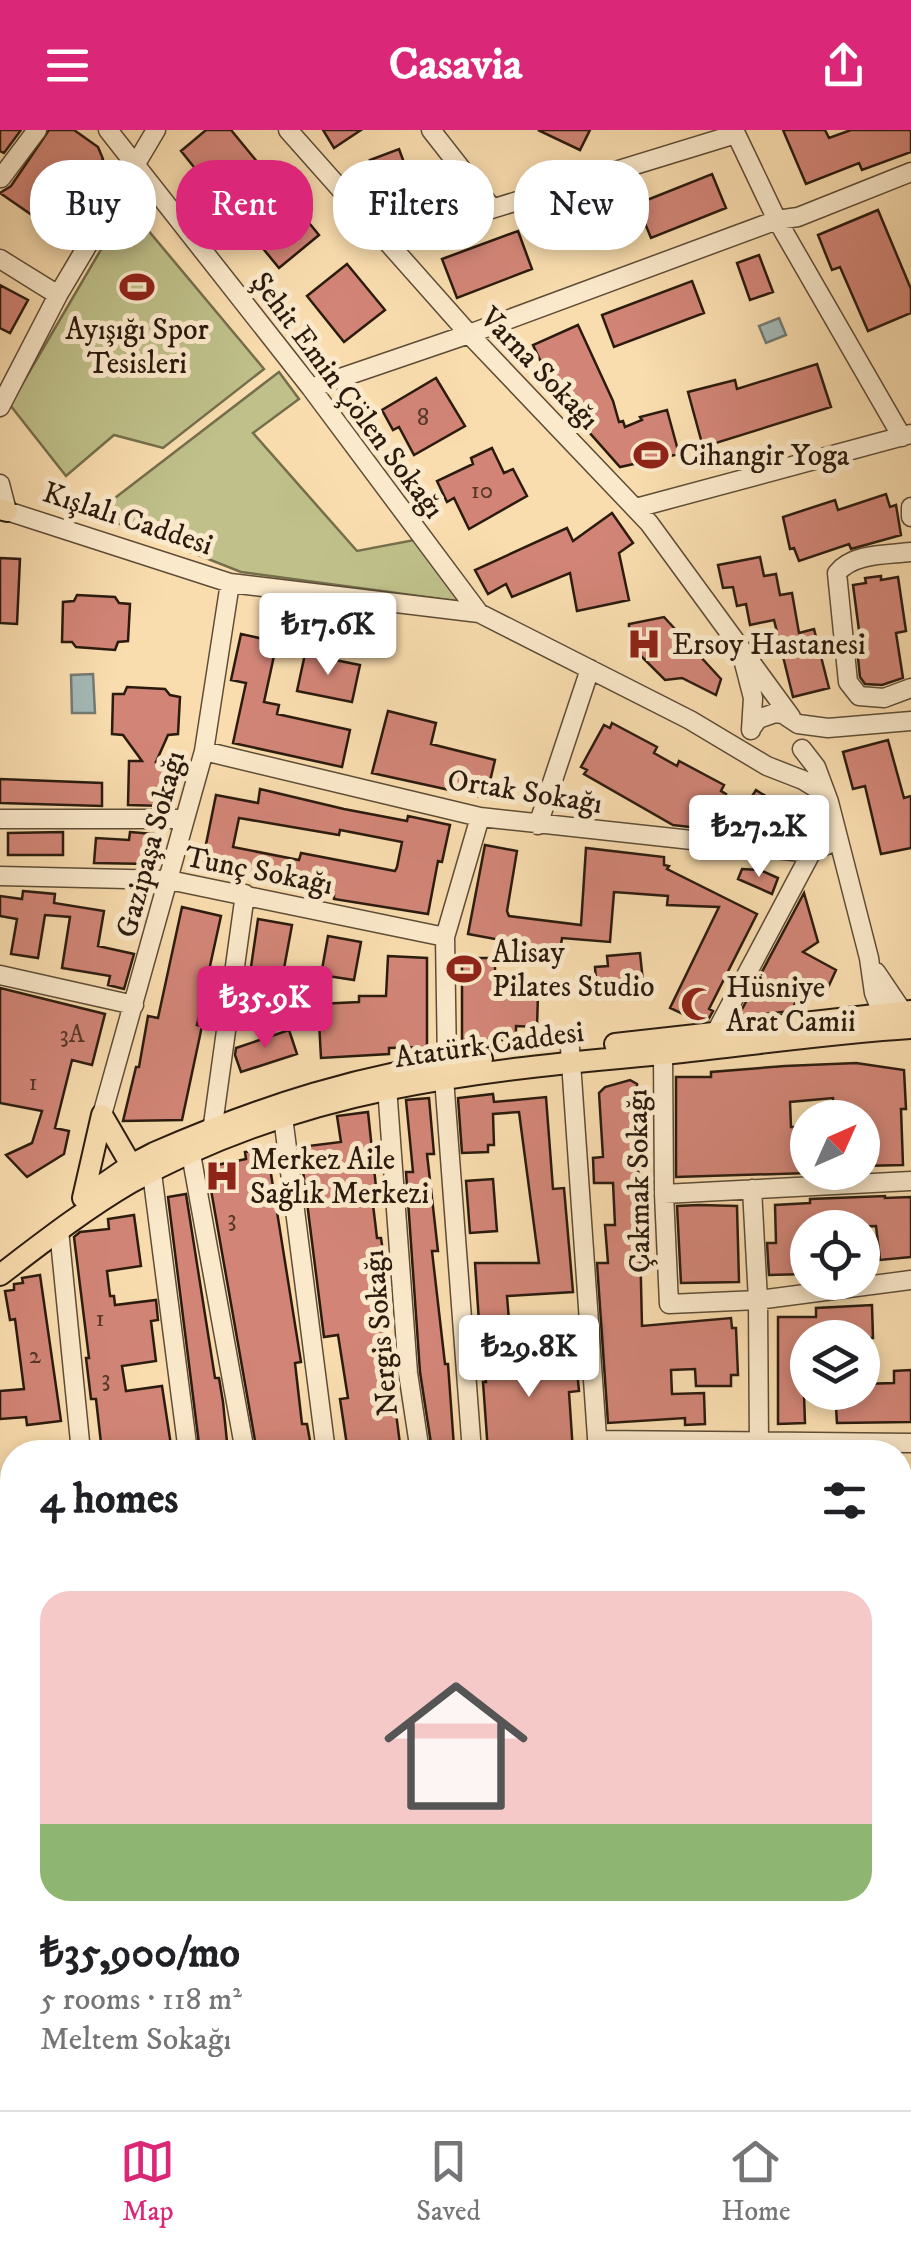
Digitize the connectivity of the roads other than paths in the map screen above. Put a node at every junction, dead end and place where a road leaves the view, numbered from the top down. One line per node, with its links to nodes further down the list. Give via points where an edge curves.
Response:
1 (38, 130): 11 (street)
2 (108, 130): 6 (street, Şehit Emin Çölen Sokağı)
3 (156, 130): 7 (street)
4 (288, 130): 12 (street, Varna Sokağı)
5 (432, 130): 8 (street)
6 (132, 160)
7 (137, 160)
8 (455, 160)
9 (911, 160): 15 (street)
10 (911, 172): 15 (street)
11 (2, 178)
12 (333, 180)
13 (156, 191): 21 (street, Şehit Emin Çölen Sokağı)
14 (494, 207): 15 (street, via 736,134)
15 (776, 220): 20 (street); 23 (street)
16 (85, 250): 19 (street)
17 (395, 250): 20 (street, Varna Sokağı)
18 (0, 259): 19 (street)
19 (58, 296): 22 (street)
20 (468, 334): 21 (street); 26 (street, Varna Sokağı)
21 (311, 388): 31 (street, Şehit Emin Çölen Sokağı)
22 (0, 406)
23 (907, 436): 26 (street)
24 (0, 484): 27 (street)
25 (911, 507): 28 (street)
26 (636, 508): 32 (street, Varna Sokağı)
27 (4, 510): 30 (street, Kışlalı Caddesi)
28 (911, 516)
29 (911, 552): 34 (street, via 861,558 836,574 848,682 859,696 884,698)
30 (230, 584): 31 (street, Kışlalı Caddesi); 41 (street, Gazipaşa Sokağı)
31 (478, 613): 33 (street, Kışlalı Caddesi)
32 (742, 653): 36 (street, Varna Sokağı); 38 (street)
33 (590, 670): 35 (street, Kışlalı Caddesi); 48 (street)
34 (911, 688)
35 (690, 720): 38 (street, Kışlalı Caddesi, via 738,732); 42 (street, Kışlalı Caddesi)
36 (794, 720): 38 (street, via 768,714); 39 (street); 40 (street)
37 (911, 722): 39 (street)
38 (752, 728): 42 (street, via 748,745)
39 (839, 728): 40 (street)
40 (803, 746): 43 (street, via 789,764); 44 (street)
41 (204, 751): 45 (street, Ortak Sokağı); 47 (street, Gazipaşa Sokağı)
42 (754, 757): 43 (street)
43 (774, 768): 44 (street, via 816,788)
44 (829, 802): 49 (street)
45 (480, 817): 48 (street, Ortak Sokağı); 54 (street)
46 (0, 819): 47 (street)
47 (184, 819): 52 (street, Gazipaşa Sokağı)
48 (538, 825): 50 (street, Ortak Sokağı)
49 (838, 839): 50 (street); 57 (street, via 874,993)
50 (811, 853): 58 (street)
51 (0, 876): 52 (street, Tunç Sokağı)
52 (169, 880): 53 (street, Tunç Sokağı); 56 (street, Gazipaşa Sokağı)
53 (246, 894): 54 (street, Tunç Sokağı); 66 (street)
54 (445, 937): 62 (street)
55 (0, 975): 56 (street)
56 (134, 1005): 64 (street, Gazipaşa Sokağı)
57 (902, 1020): 58 (main road, Atatürk Caddesi); 59 (main road); 60 (main road, Atatürk Caddesi)
58 (716, 1034): 61 (main road, Atatürk Caddesi)
59 (911, 1046)
60 (663, 1054): 61 (main road, Atatürk Caddesi); 70 (street, Çakmak Sokağı)
61 (571, 1055): 62 (main road, Atatürk Caddesi); 83 (street)
62 (445, 1071): 63 (main road, Atatürk Caddesi); 66 (main road, Atatürk Caddesi, via 310,1092); 82 (street)
63 (387, 1088): 65 (main road, Atatürk Caddesi); 81 (street, Nergis Sokağı)
64 (102, 1115): 67 (main road); 71 (main road)
65 (283, 1117): 66 (main road, Atatürk Caddesi); 80 (street)
66 (204, 1142): 67 (main road, Atatürk Caddesi); 67 (main road, Atatürk Caddesi); 79 (street)
67 (132, 1174): 71 (main road, Atatürk Caddesi); 72 (main road, Atatürk Caddesi); 78 (street)
68 (911, 1182): 69 (street)
69 (752, 1189): 70 (street); 76 (street)
70 (664, 1194): 76 (street, Çakmak Sokağı, via 669,1304)
71 (83, 1198): 73 (main road, Atatürk Caddesi)
72 (60, 1230): 74 (main road, Atatürk Caddesi); 77 (street)
73 (0, 1258)
74 (0, 1275)
75 (911, 1280): 76 (street, Çakmak Sokağı)
76 (758, 1300): 84 (street)
77 (81, 1440)
78 (186, 1440)
79 (243, 1440)
80 (324, 1440)
81 (418, 1440)
82 (471, 1440)
83 (597, 1440)
84 (759, 1440)

